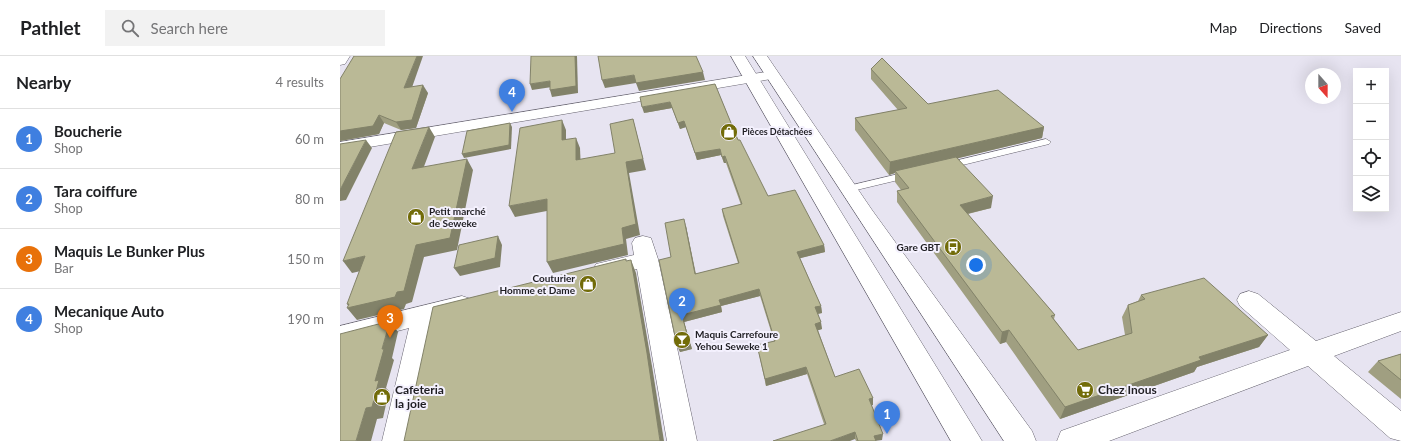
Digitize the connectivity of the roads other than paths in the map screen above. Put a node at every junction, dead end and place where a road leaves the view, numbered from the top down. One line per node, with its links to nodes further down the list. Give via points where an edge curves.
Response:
1 (343, 56): 4 (street)
2 (738, 56): 6 (street)
3 (760, 56): 5 (street)
4 (340, 60)
5 (772, 75): 6 (street); 11 (street)
6 (751, 79): 8 (street); 22 (street)
7 (1046, 142): 9 (lane)
8 (340, 147)
9 (939, 168)
10 (924, 171): 11 (lane)
11 (848, 189): 23 (street)
12 (585, 274): 21 (street, via 645,251)
13 (485, 299): 15 (street)
14 (1249, 300): 18 (street)
15 (424, 315): 17 (street); 20 (street)
16 (1401, 321): 18 (street)
17 (340, 336)
18 (1311, 354): 19 (street); 24 (street)
19 (1401, 429)
20 (397, 441)
21 (682, 441)
22 (967, 441)
23 (1020, 441)
24 (1072, 441)

